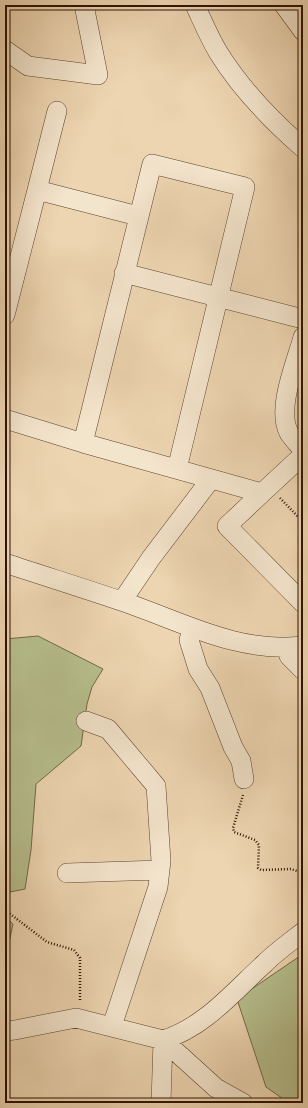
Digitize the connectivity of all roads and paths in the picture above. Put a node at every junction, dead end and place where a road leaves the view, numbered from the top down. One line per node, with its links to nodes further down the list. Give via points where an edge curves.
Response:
1 (84, 5): 5 (street, via 98,75 28,66)
2 (195, 5): 7 (street, via 217,50 239,83)
3 (284, 5): 4 (street)
4 (303, 31)
5 (5, 50)
6 (56, 111): 8 (street)
7 (303, 148)
8 (37, 190): 9 (street); 11 (street)
9 (138, 216): 10 (street); 12 (street, via 152,164 245,186)
10 (124, 273): 12 (street); 17 (street)
11 (9, 284): 13 (street)
12 (219, 297): 14 (street); 20 (street)
13 (5, 314)
14 (303, 319)
15 (303, 337): 18 (street, via 284,402 284,418 289,433)
16 (5, 419): 17 (street)
17 (83, 443): 20 (street)
18 (303, 450)
19 (303, 455): 22 (street)
20 (177, 469): 21 (street)
21 (210, 479): 22 (street); 25 (street)
22 (266, 490): 23 (path); 26 (street, via 226,526)
23 (303, 522)
24 (5, 564): 25 (street)
25 (122, 601): 27 (street)
26 (303, 603)
27 (193, 628): 28 (street, via 241,643); 31 (street, via 189,640 198,669 210,688 241,761)
28 (295, 647): 29 (street, via 289,656)
29 (303, 670)
30 (86, 721): 32 (street, via 108,729 156,786)
31 (244, 779): 34 (path, via 234,832 255,840 259,845 258,868 261,870 291,869)
32 (160, 870): 33 (street); 38 (street, via 158,887)
33 (66, 873)
34 (303, 873)
35 (5, 910): 37 (path, via 47,942 74,950 80,958)
36 (303, 932): 40 (street, via 201,1021 178,1035)
37 (80, 1019): 38 (street); 39 (street)
38 (112, 1026): 40 (street)
39 (5, 1031)
40 (163, 1040): 41 (street); 42 (street, via 216,1088)
41 (161, 1103)
42 (242, 1103)

